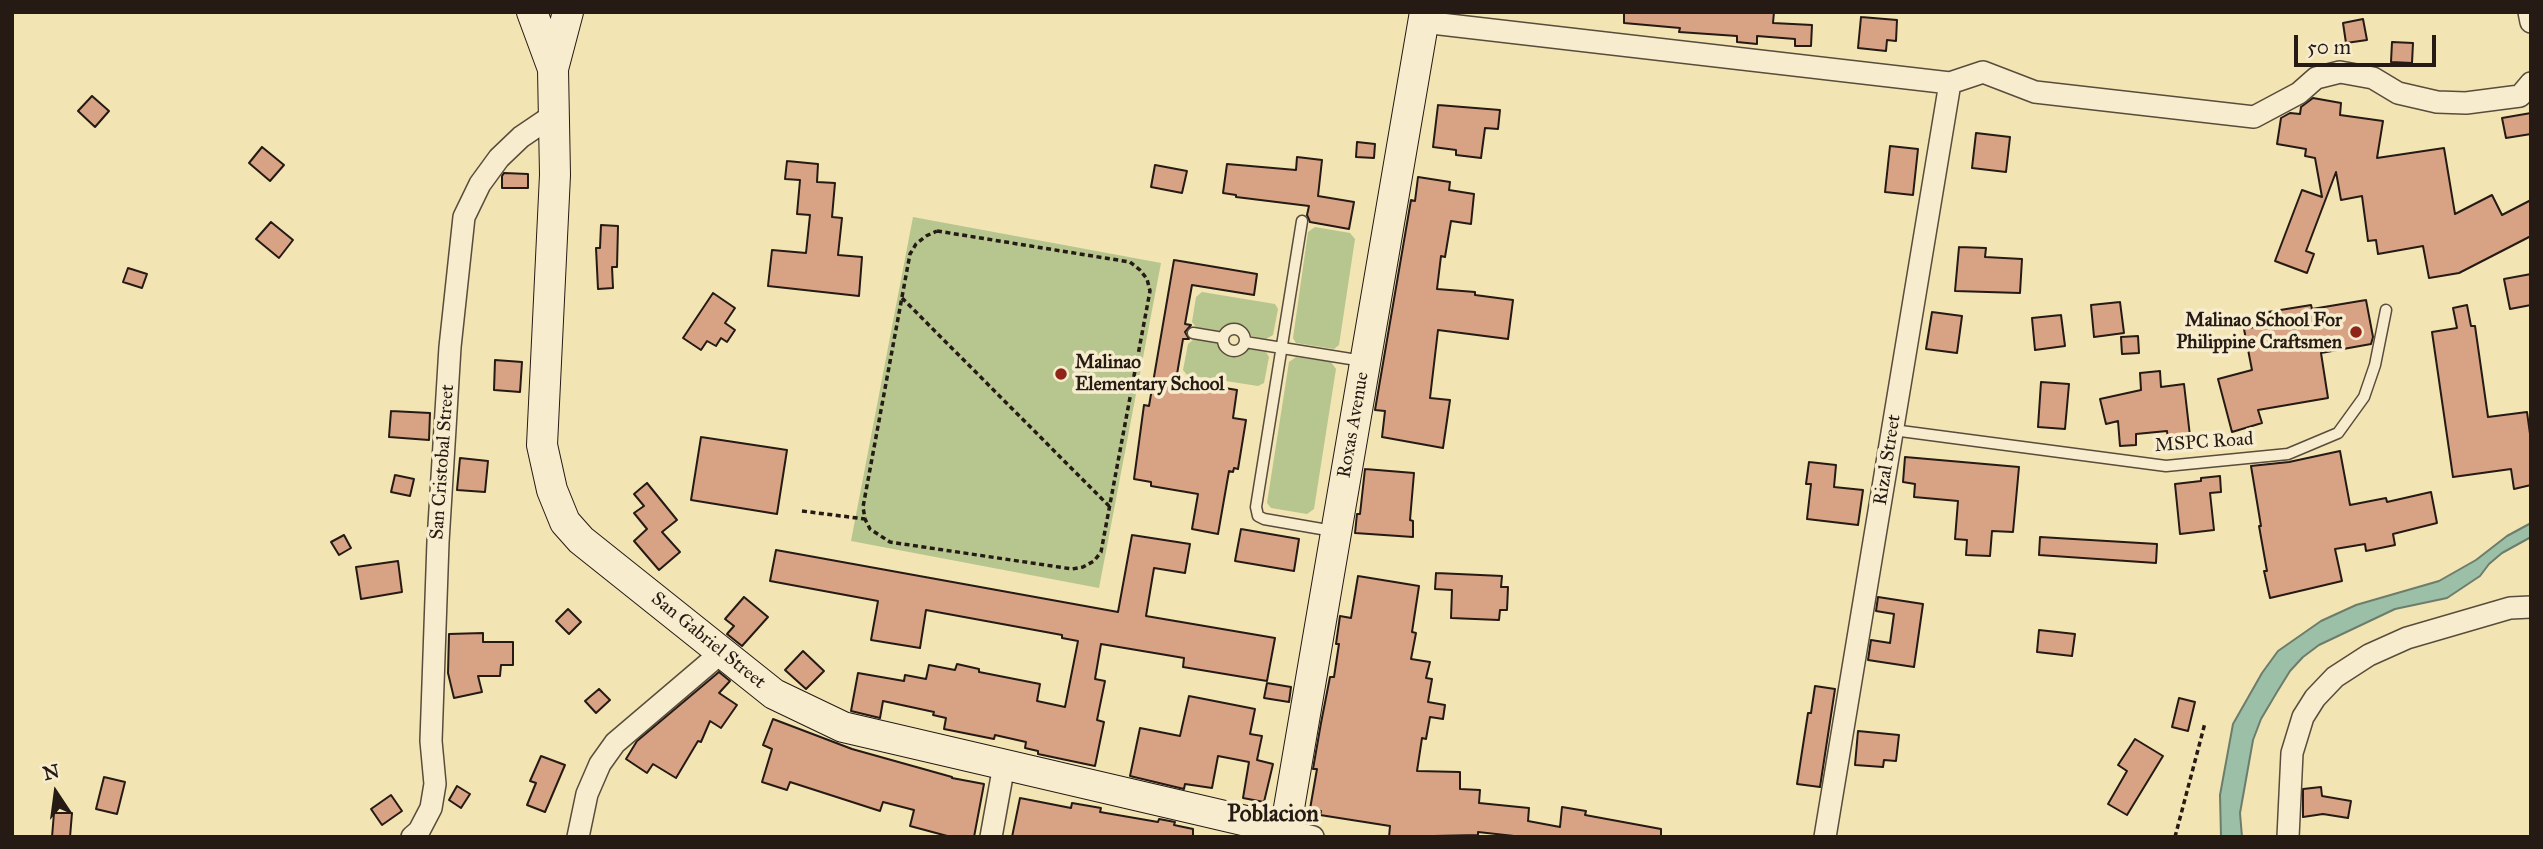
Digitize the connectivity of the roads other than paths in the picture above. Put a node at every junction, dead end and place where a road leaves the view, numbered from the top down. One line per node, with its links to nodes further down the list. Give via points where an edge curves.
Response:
1 (532, 12): 6 (street)
2 (568, 12): 6 (street)
3 (2529, 12): 5 (street)
4 (1424, 17): 7 (street); 14 (street, Roxas Avenue)
5 (2531, 22)
6 (553, 69): 9 (street, San Gabriel Street)
7 (1950, 83): 8 (street, via 1983,72 2035,92 2254,117 2299,93 2316,78 2340,72 2373,78 2398,93 2437,102 2520,96); 15 (street, Rizal Street)
8 (2531, 83)
9 (552, 116): 18 (street, San Gabriel Street, via 555,175 542,445 552,491 565,522 581,540); 21 (street, San Cristobal Street, via 499,158 464,217 450,347 438,542 431,741 435,784 431,808)
10 (1302, 221): 13 (lane)
11 (2386, 310): 15 (lane, MSPC Road, via 2364,397 2338,433 2288,454 2166,466)
12 (1193, 333): 13 (lane, via 1223,338 1232,351 1245,342)
13 (1281, 348): 14 (lane); 16 (lane, via 1256,510 1264,519)
14 (1365, 361): 16 (street, Roxas Avenue)
15 (1892, 430): 24 (street, Rizal Street)
16 (1336, 531): 20 (street, Roxas Avenue)
17 (2531, 607): 25 (street, via 2510,608 2407,638 2335,677 2303,717 2292,753)
18 (722, 652): 19 (street, San Gabriel Street, via 774,694 844,727); 22 (street, via 615,743 587,794)
19 (1004, 765): 20 (street, San Gabriel Street); 23 (street)
20 (1294, 835)
21 (412, 837)
22 (578, 837)
23 (991, 837)
24 (1825, 837)
25 (2288, 837)

